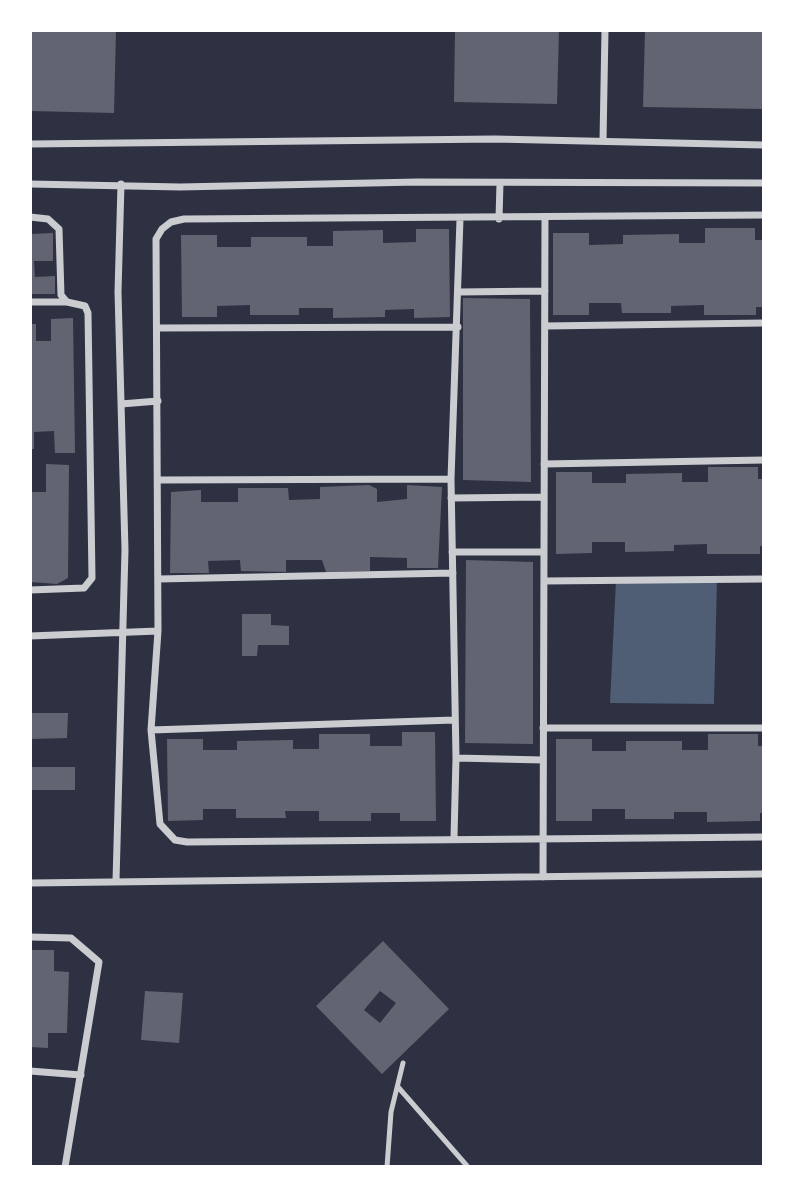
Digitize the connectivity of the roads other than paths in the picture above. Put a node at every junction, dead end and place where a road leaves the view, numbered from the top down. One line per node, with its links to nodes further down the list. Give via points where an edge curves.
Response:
1 (605, 30): 2 (street)
2 (603, 141): 3 (street); 4 (street)
3 (30, 144)
4 (764, 145)
5 (500, 183): 6 (street); 8 (street); 13 (street)
6 (764, 183)
7 (30, 184): 8 (street)
8 (121, 184): 23 (street)
9 (764, 215): 11 (street)
10 (30, 217): 17 (street, via 48,219 59,229 58,288)
11 (545, 218): 13 (street); 14 (street)
12 (460, 219): 13 (street); 15 (street); 21 (street, via 171,222 156,239)
13 (499, 219)
14 (544, 291): 15 (street); 19 (street)
15 (459, 292): 20 (street)
16 (30, 302): 17 (street)
17 (67, 302): 36 (street, via 85,306 89,313 92,578 84,588)
18 (764, 323): 19 (street)
19 (544, 326): 25 (street)
20 (458, 327): 21 (street); 26 (street)
21 (157, 328): 22 (street)
22 (158, 401): 23 (street); 27 (street)
23 (121, 404): 38 (street)
24 (764, 460): 25 (street)
25 (544, 464): 28 (street)
26 (451, 479): 27 (street); 29 (street)
27 (158, 480): 33 (street)
28 (544, 497): 29 (street); 31 (street)
29 (451, 498): 30 (street)
30 (453, 552): 31 (street); 32 (street)
31 (544, 552): 35 (street)
32 (453, 573): 33 (street); 40 (street)
33 (158, 579): 37 (street)
34 (764, 579): 35 (street)
35 (544, 580): 41 (street)
36 (30, 590)
37 (158, 632): 38 (street); 43 (street)
38 (123, 633): 39 (street); 51 (street)
39 (30, 636)
40 (453, 720): 43 (street); 44 (street)
41 (544, 728): 42 (street); 45 (street)
42 (764, 728)
43 (151, 730): 47 (street, via 160,824 175,839)
44 (456, 758): 45 (street); 47 (street)
45 (543, 760): 48 (street)
46 (764, 836): 48 (street)
47 (454, 837): 48 (street)
48 (543, 837): 50 (street)
49 (764, 874): 50 (street)
50 (543, 877): 51 (street)
51 (116, 881): 52 (street)
52 (30, 883)
53 (30, 937): 56 (street, via 71,938 99,962)
54 (403, 1063): 57 (lane)
55 (30, 1071): 56 (street)
56 (81, 1074): 58 (street)
57 (398, 1087): 59 (lane, via 391,1112); 60 (lane)
58 (65, 1167)
59 (387, 1167)
60 (468, 1167)

